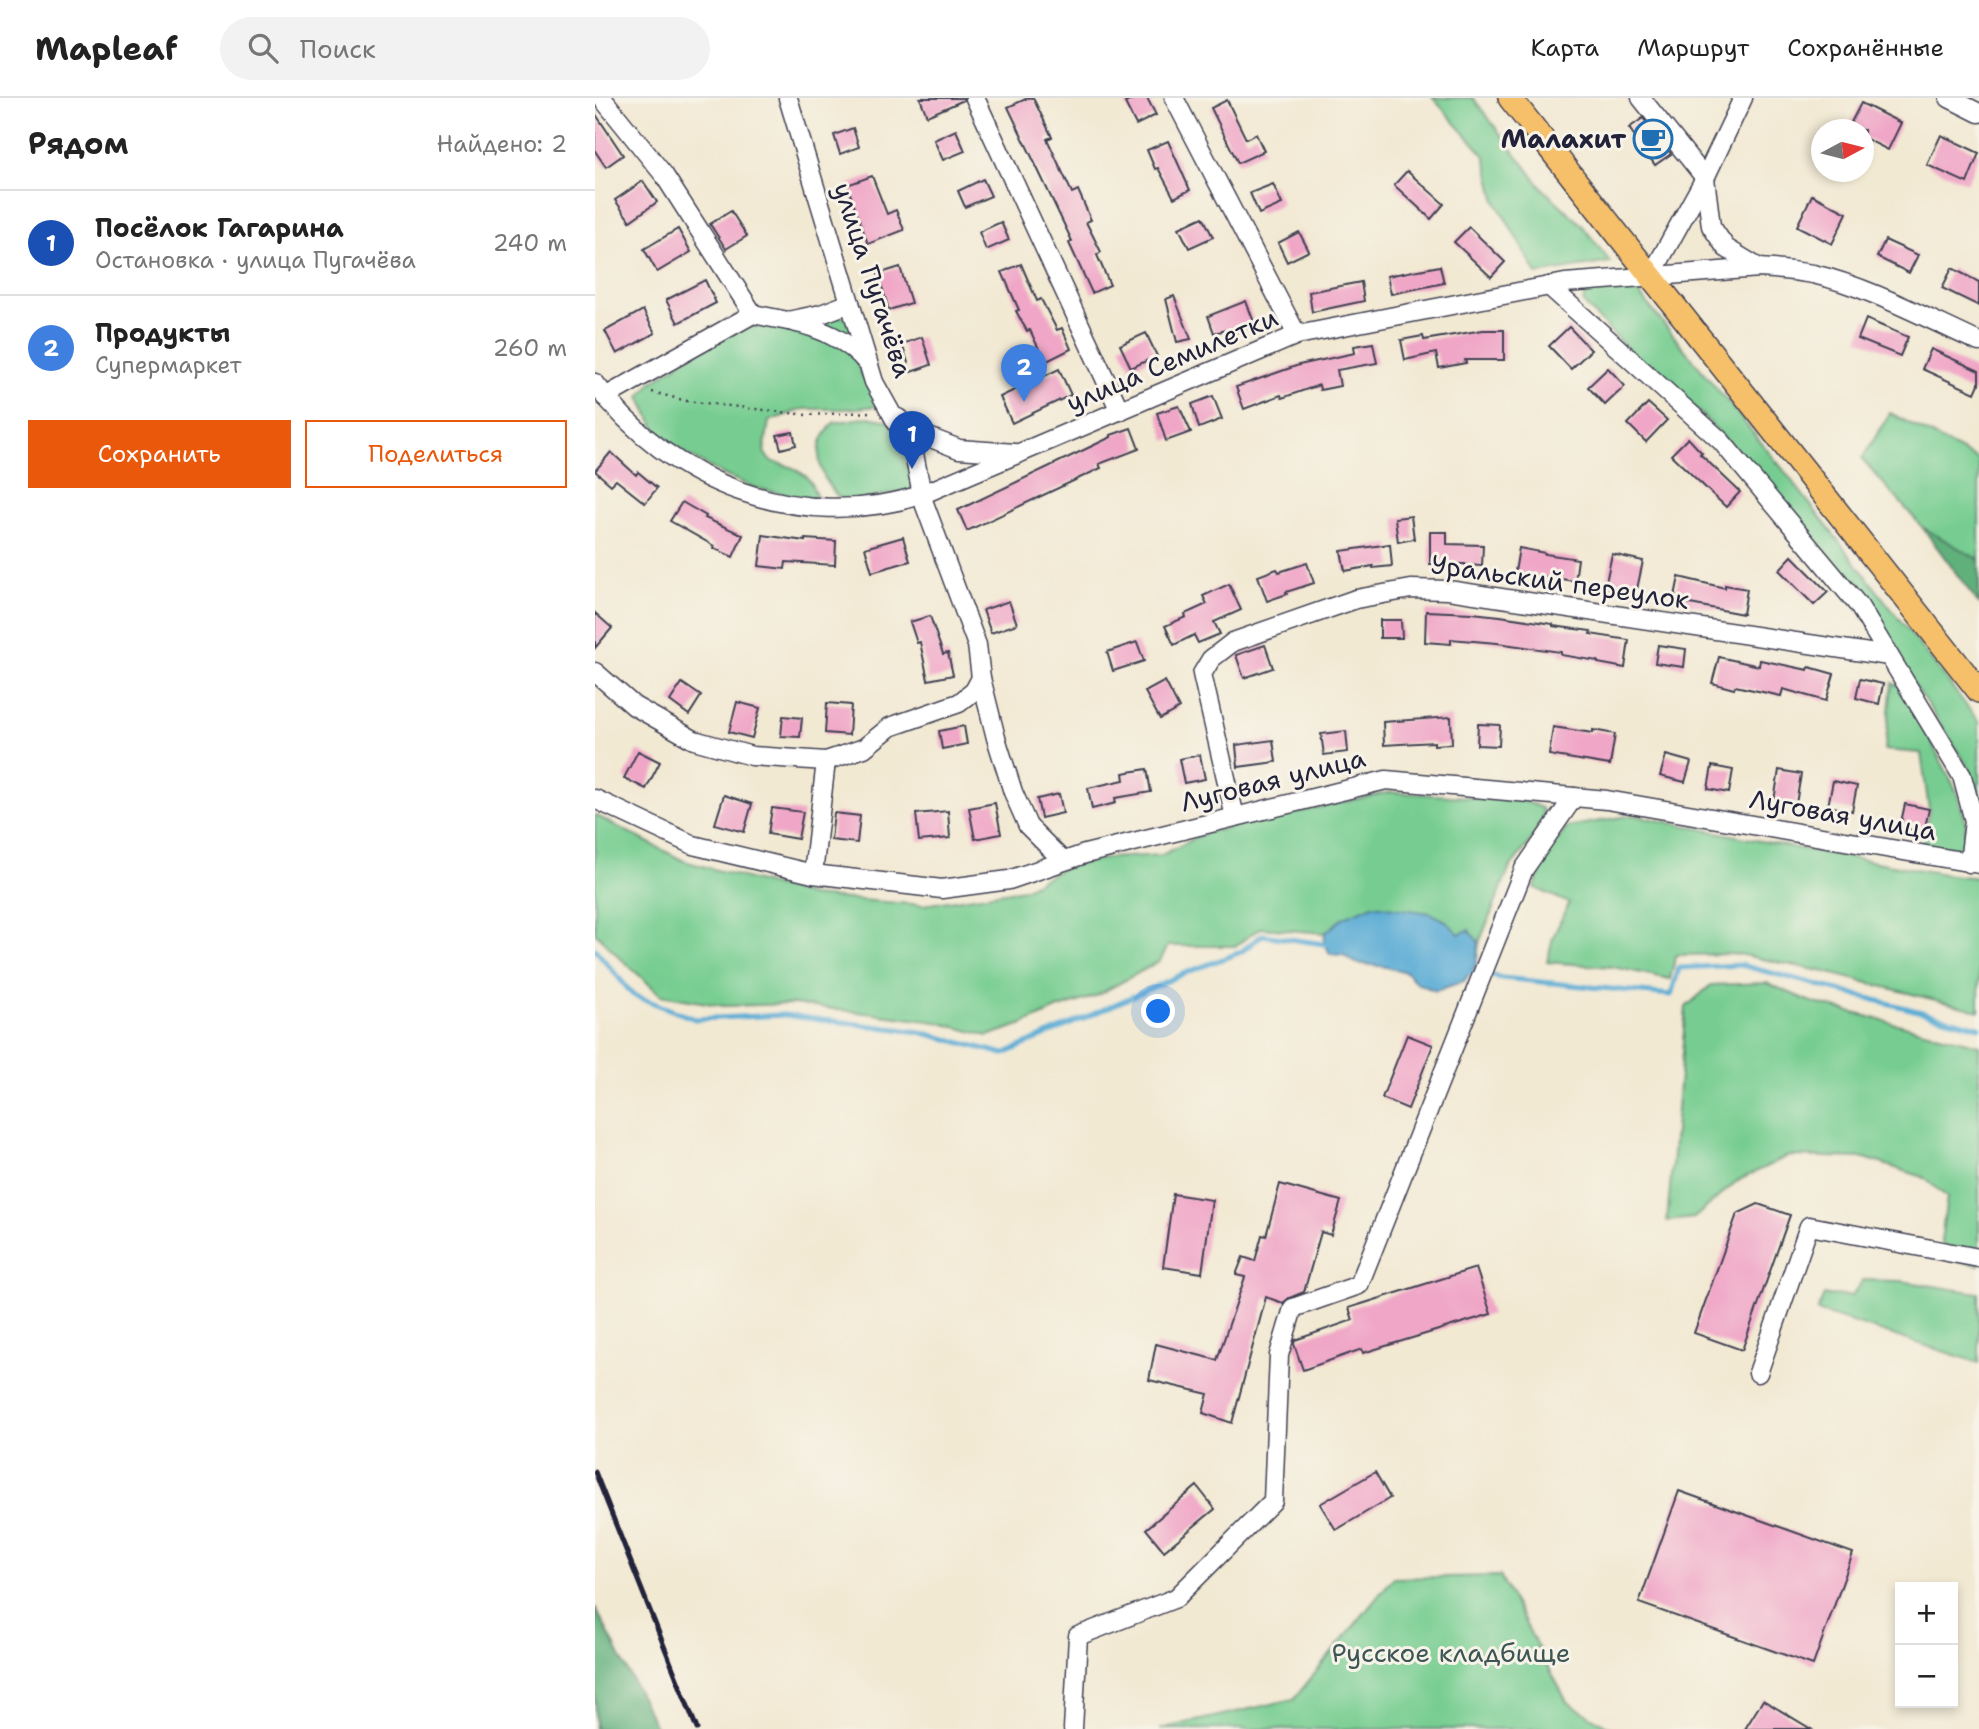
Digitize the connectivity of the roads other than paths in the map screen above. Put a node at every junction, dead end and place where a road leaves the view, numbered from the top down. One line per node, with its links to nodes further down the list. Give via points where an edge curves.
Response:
1 (602, 98): 15 (street, via 664,175)
2 (788, 98): 14 (street, улица Пугачёва)
3 (975, 98): 22 (street)
4 (1174, 98): 17 (street)
5 (1510, 98): 12 (main road)
6 (1641, 98): 10 (street)
7 (1743, 98): 10 (street)
8 (1949, 98): 9 (street)
9 (1979, 113)
10 (1705, 178): 11 (street, via 1711,226 1725,248); 12 (street)
11 (1759, 268): 12 (street, улица Семилетки); 18 (street, via 1815,275 1870,293)
12 (1651, 276): 13 (street, улица Семилетки); 28 (main road)
13 (1549, 286): 17 (street, улица Семилетки); 25 (street, via 1721,442 1859,606)
14 (849, 303): 16 (street); 19 (street, улица Пугачёва)
15 (753, 314): 16 (street); 20 (street, via 628,384)
16 (788, 321): 19 (street, via 833,337 859,353)
17 (1297, 335): 22 (street, улица Семилетки)
18 (1979, 342)
19 (869, 366): 21 (street, улица Пугачёва)
20 (600, 390): 24 (street, улица Семилетки, via 652,443 694,472 731,489 818,507 865,508)
21 (892, 411): 23 (street, via 913,431 959,449); 24 (street, улица Пугачёва, via 914,454)
22 (1120, 411): 23 (street, улица Семилетки)
23 (1019, 454): 24 (street, улица Семилетки)
24 (921, 495): 27 (street, улица Пугачёва, via 977,645)
25 (1889, 656): 32 (street, Уральский переулок, via 1448,590 1411,589 1356,599 1234,642 1211,659 1202,674); 34 (street, via 1962,776 1975,821)
26 (595, 672): 29 (street, via 634,706 694,740 752,756)
27 (981, 678): 29 (street, via 959,703 890,727 864,748); 33 (street, улица Пугачёва, via 1013,792 1028,826)
28 (1979, 691)
29 (827, 761): 35 (street)
30 (1574, 797): 32 (street, Луговая улица, via 1386,780); 34 (street, Луговая улица); 38 (street, via 1524,869 1359,1285 1293,1308 1279,1355 1273,1501 1176,1598 1079,1636)
31 (595, 799): 35 (street, Луговая улица, via 693,845)
32 (1235, 817): 33 (street, Луговая улица)
33 (1063, 861): 35 (street, Луговая улица, via 1009,880 942,889)
34 (1974, 864)
35 (813, 874)
36 (1979, 1258): 37 (street, via 1809,1226)
37 (1758, 1373)
38 (1073, 1729)

